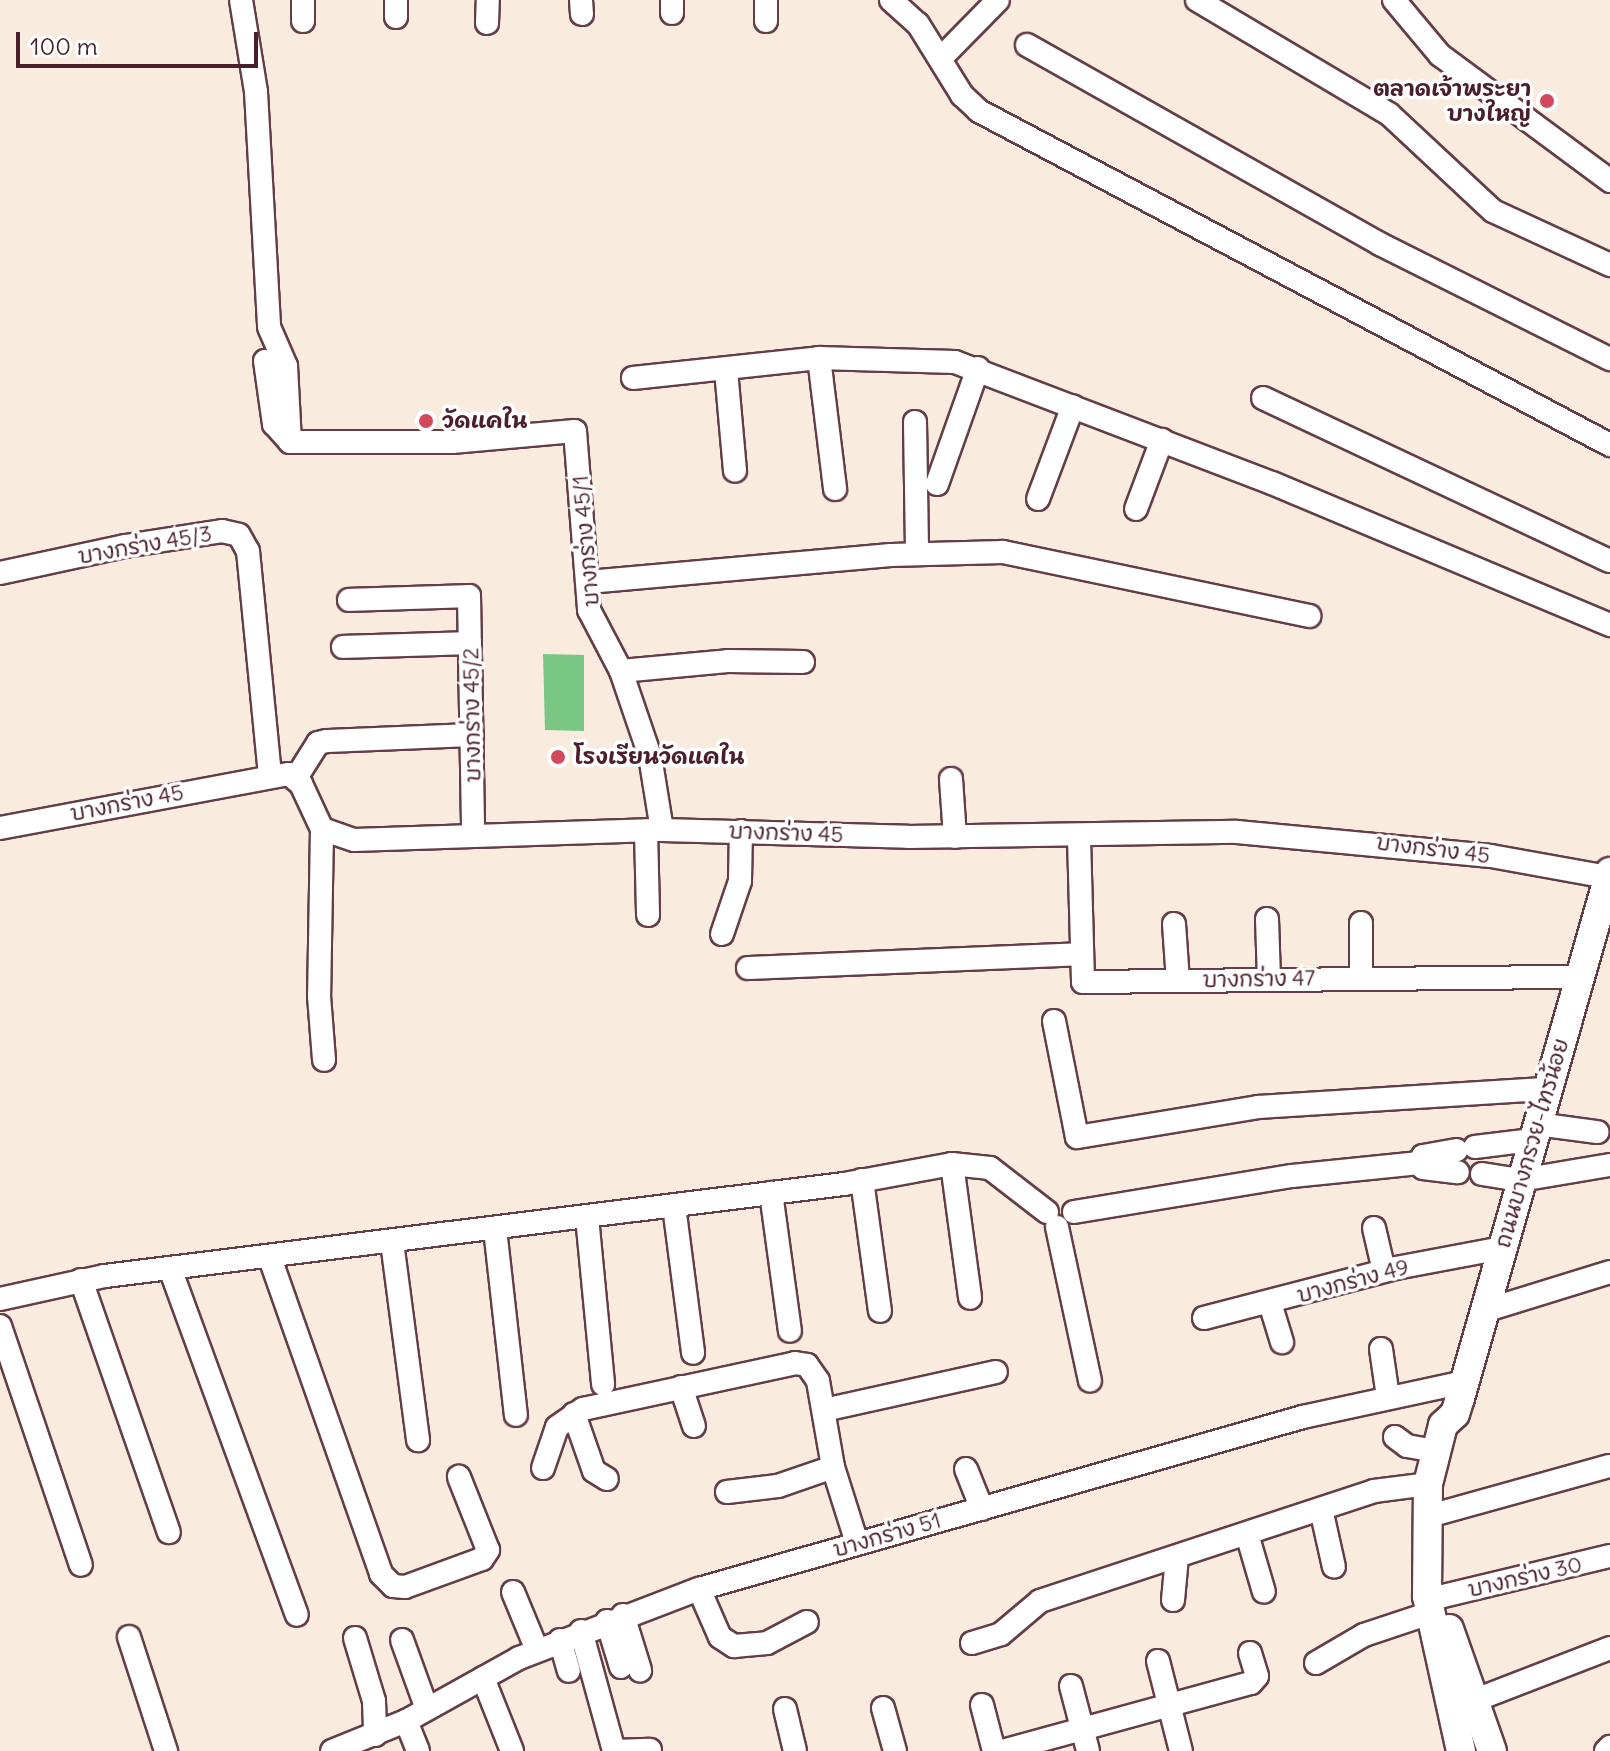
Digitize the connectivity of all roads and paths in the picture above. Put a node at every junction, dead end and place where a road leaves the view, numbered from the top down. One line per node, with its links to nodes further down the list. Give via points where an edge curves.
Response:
1 (241, 0): 22 (street, via 256,92 269,327 286,366)
2 (488, 0): 7 (street)
3 (891, 0): 9 (street)
4 (998, 0): 9 (street)
5 (1394, 0): 10 (street, via 1440,55)
6 (1209, 3): 11 (street, via 1389,114 1493,211)
7 (487, 23)
8 (1027, 45): 13 (street, via 1380,244)
9 (943, 56): 23 (street, via 962,95 979,111)
10 (1610, 181)
11 (1610, 265)
12 (819, 358): 15 (street, via 929,358); 16 (street); 26 (street)
13 (1610, 359)
14 (265, 361): 22 (street, via 276,430)
15 (978, 368): 19 (street); 25 (street)
16 (726, 370): 17 (street); 24 (street)
17 (633, 378)
18 (1263, 398): 30 (street)
19 (1073, 406): 21 (street); 27 (street)
20 (915, 422): 29 (street)
21 (1162, 440): 28 (street); 35 (street)
22 (290, 442): 32 (street, บางกร่าง 45/1, via 452,442 575,431)
23 (1610, 445)
24 (735, 471)
25 (937, 484)
26 (835, 489)
27 (1038, 499)
28 (1136, 509)
29 (917, 553): 32 (street); 34 (street, via 1003,552 1061,561)
30 (1610, 561)
31 (0, 573): 41 (street, บางกร่าง 45/3, via 125,546 222,531 239,535 248,551)
32 (588, 582): 39 (street, บางกร่าง 45/1, via 595,628)
33 (349, 600): 36 (street, บางกร่าง 45/2, via 469,596)
34 (1309, 616)
35 (1610, 625)
36 (470, 643): 37 (street); 40 (street, บางกร่าง 45/2)
37 (343, 647)
38 (803, 662): 39 (street, via 728,661)
39 (621, 671): 46 (street, บางกร่าง 45/1, via 650,756)
40 (472, 735): 42 (street, via 318,743); 48 (street, บางกร่าง 45/2)
41 (270, 774): 42 (street, บางกร่าง 45); 44 (street, บางกร่าง 45)
42 (296, 778): 45 (street)
43 (951, 779): 49 (street)
44 (0, 828)
45 (322, 829): 48 (street, บางกร่าง 45, via 354,840); 65 (street, via 319,996)
46 (654, 831): 47 (street, บางกร่าง 45); 48 (street, บางกร่าง 45); 52 (street, บางกร่าง 45/1)
47 (741, 831): 49 (street, บางกร่าง 45); 57 (street, via 740,881)
48 (473, 834)
49 (955, 837): 50 (street, บางกร่าง 45)
50 (1079, 838): 51 (street, บางกร่าง 45, via 1237,832 1306,836); 58 (street, บางกร่าง 47)
51 (1609, 875): 56 (main road, ถนนบางกรวย-ไทรน้อย)
52 (648, 915)
53 (1267, 919): 62 (street)
54 (1361, 923): 61 (street)
55 (1174, 924): 63 (street)
56 (1603, 925): 60 (main road, ถนนบางกรวย-ไทรน้อย)
57 (722, 934)
58 (1080, 954): 59 (street); 63 (street, บางกร่าง 47, via 1083,982)
59 (748, 968)
60 (1581, 977): 61 (street, บางกร่าง 47); 66 (main road, ถนนบางกรวย-ไทรน้อย)
61 (1361, 978): 62 (street, บางกร่าง 47)
62 (1269, 979): 63 (street, บางกร่าง 47)
63 (1178, 981)
64 (1054, 1021): 66 (street, via 1077,1137 1258,1107)
65 (324, 1060)
66 (1547, 1089): 67 (main road, ถนนบางกรวย-ไทรน้อย)
67 (1534, 1132): 68 (street); 73 (main road, ถนนบางกรวย-ไทรน้อย); 77 (street, via 1463,1156 1423,1156 1419,1163 1292,1176)
68 (1597, 1132)
69 (952, 1164): 72 (street); 77 (street, via 990,1168); 87 (street)
70 (1610, 1165): 73 (street)
71 (1482, 1174): 73 (street)
72 (862, 1180): 74 (street); 90 (street)
73 (1521, 1180): 81 (main road, ถนนบางกรวย-ไทรน้อย)
74 (771, 1193): 75 (street); 94 (street)
75 (674, 1206): 76 (street); 97 (street)
76 (587, 1217): 79 (street); 101 (street)
77 (1059, 1217): 99 (street)
78 (1374, 1228): 84 (street)
79 (495, 1229): 80 (street); 107 (street)
80 (392, 1242): 82 (street); 110 (street)
81 (1502, 1248): 84 (street, บางกร่าง 49); 91 (main road, ถนนบางกรวย-ไทรน้อย)
82 (270, 1258): 83 (street); 116 (street, via 381,1574 393,1586 405,1587 482,1559 488,1550)
83 (171, 1271): 86 (street); 135 (street)
84 (1384, 1271): 89 (street, บางกร่าง 49)
85 (1610, 1272): 91 (street)
86 (81, 1280): 88 (street); 123 (street)
87 (970, 1298)
88 (0, 1299)
89 (1270, 1303): 92 (street, บางกร่าง 49); 95 (street)
90 (880, 1311)
91 (1484, 1311): 100 (main road, ถนนบางกรวย-ไทรน้อย)
92 (1204, 1318)
93 (0, 1326): 128 (street)
94 (790, 1331)
95 (1282, 1342)
96 (1381, 1349): 103 (street)
97 (693, 1353)
98 (996, 1372): 104 (street)
99 (1090, 1381)
100 (1465, 1382): 103 (street, บางกร่าง 51); 106 (main road, ถนนบางกรวย-ไทรน้อย)
101 (603, 1384)
102 (681, 1387): 104 (street, via 807,1365 814,1371); 105 (street, via 601,1403); 108 (street)
103 (1388, 1397): 120 (street, บางกร่าง 51)
104 (824, 1410): 113 (street)
105 (574, 1414): 114 (street, via 557,1427); 117 (street, via 594,1471)
106 (1455, 1414): 111 (main road, ถนนบางกรวย-ไทรน้อย, via 1443,1425); 122 (main road, ถนนบางกรวย-ไทรน้อย, via 1459,1430)
107 (516, 1415)
108 (694, 1426)
109 (1395, 1437): 111 (street, via 1407,1446)
110 (418, 1440)
111 (1436, 1451): 118 (main road, ถนนบางกรวย-ไทรน้อย)
112 (1610, 1466): 122 (street)
113 (833, 1467): 119 (street, via 778,1486); 125 (street)
114 (543, 1468)
115 (966, 1469): 120 (street)
116 (459, 1477)
117 (607, 1479)
118 (1428, 1484): 121 (street, via 1390,1488); 134 (main road, ถนนบางกรวย-ไทรน้อย)
119 (727, 1492)
120 (982, 1509): 125 (street, บางกร่าง 51)
121 (1321, 1509): 124 (street); 129 (street)
122 (1440, 1513): 134 (main road, ถนนบางกรวย-ไทรน้อย)
123 (169, 1532)
124 (1247, 1534): 127 (street); 132 (street)
125 (857, 1543): 130 (street, บางกร่าง 51)
126 (1610, 1556): 134 (street, บางกร่าง 30)
127 (1177, 1557): 133 (street); 143 (street, via 1040,1601 1001,1634)
128 (81, 1565)
129 (1334, 1567)
130 (699, 1589): 136 (street, บางกร่าง 51); 137 (street, via 720,1637 734,1646 767,1643)
131 (513, 1592): 145 (street)
132 (1264, 1592)
133 (1173, 1600)
134 (1436, 1614): 148 (street, บางกร่าง 30, via 1364,1635); 153 (main road); 162 (main road, ถนนบางกรวย-ไทรน้อย)
135 (297, 1615)
136 (615, 1618): 138 (street, บางกร่าง 51); 149 (street)
137 (807, 1622)
138 (581, 1631): 142 (street, บางกร่าง 51); 163 (street, via 614,1751)
139 (129, 1637): 164 (street)
140 (355, 1638): 160 (street, via 374,1701)
141 (402, 1640): 157 (street)
142 (560, 1640): 145 (street, บางกร่าง 51); 150 (street)
143 (972, 1643)
144 (1610, 1648): 153 (street)
145 (537, 1650): 151 (street, บางกร่าง 51)
146 (1250, 1653): 155 (street, via 1257,1676 1251,1683)
147 (1158, 1661): 155 (street)
148 (1316, 1663)
149 (630, 1669)
150 (569, 1671)
151 (483, 1678): 157 (street, บางกร่าง 51); 167 (street)
152 (1071, 1686): 161 (street)
153 (1473, 1701): 173 (main road)
154 (982, 1705): 170 (street)
155 (1170, 1707): 161 (street); 172 (street)
156 (883, 1708): 169 (street)
157 (427, 1709): 159 (street, บางกร่าง 51)
158 (785, 1709): 168 (street)
159 (406, 1721): 160 (street, บางกร่าง 51); 166 (street)
160 (375, 1735): 165 (street, บางกร่าง 51)
161 (1085, 1740): 171 (street)
162 (1459, 1743)
163 (650, 1750)
164 (166, 1751)
165 (332, 1751)
166 (418, 1751)
167 (512, 1751)
168 (795, 1751)
169 (895, 1751)
170 (994, 1751)
171 (1002, 1751)
172 (1181, 1751)
173 (1492, 1751)

